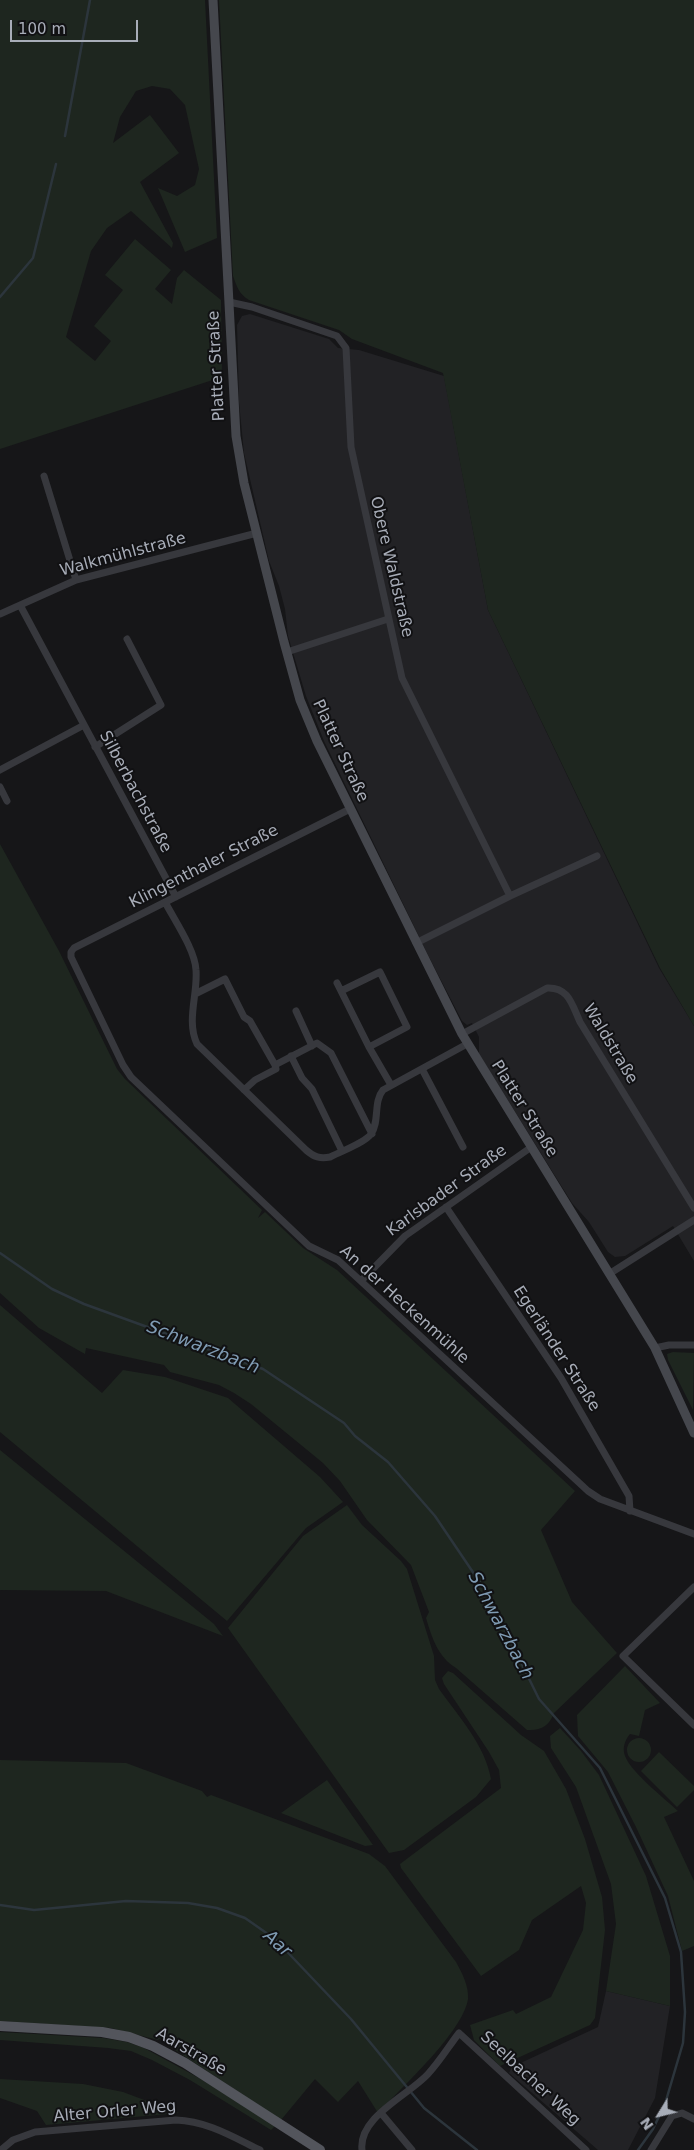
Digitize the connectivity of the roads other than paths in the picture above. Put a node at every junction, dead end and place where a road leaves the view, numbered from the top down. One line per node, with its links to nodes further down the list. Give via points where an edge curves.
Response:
1 (213, 0): 2 (main road, Platter Straße)
2 (229, 302): 4 (main road, Platter Straße, via 236,436); 8 (street, Obere Waldstraße, via 337,336 344,344 351,447)
3 (44, 476): 5 (street)
4 (257, 533): 5 (street, Walkmühlstraße); 10 (main road, Platter Straße)
5 (76, 580): 6 (street, Walkmühlstraße)
6 (20, 605): 7 (street, Walkmühlstraße); 11 (street, Silberbachstraße)
7 (0, 614)
8 (388, 618): 10 (street); 18 (street, Obere Waldstraße, via 402,678)
9 (127, 639): 12 (street, via 161,705)
10 (287, 652): 16 (main road, Platter Straße, via 308,720)
11 (84, 725): 12 (street, Silberbachstraße); 13 (street, Silberbachstraße)
12 (95, 747): 19 (street, Silberbachstraße)
13 (0, 770)
14 (0, 787): 15 (street)
15 (7, 801)
16 (350, 809): 19 (street, Klingenthaler Straße); 21 (main road, Platter Straße)
17 (597, 856): 18 (street)
18 (510, 896): 21 (street)
19 (176, 897): 20 (street, Klingenthaler Straße)
20 (165, 902): 22 (street, Klingenthaler Straße); 25 (street, via 193,957)
21 (416, 943): 27 (main road, Platter Straße)
22 (71, 952): 44 (street, An der Heckenmühle, via 123,1066 131,1076 309,1246 338,1260)
23 (337, 983): 24 (street)
24 (341, 991): 30 (street); 30 (street, via 380,972 407,1027)
25 (195, 994): 32 (street, via 224,979); 35 (street, via 192,1030 197,1044)
26 (296, 1011): 29 (street)
27 (462, 1034): 28 (main road, Platter Straße); 41 (street, Waldstraße, via 548,988 565,991 580,1022)
28 (467, 1044): 33 (street); 38 (main road, Platter Straße)
29 (312, 1046): 31 (street); 36 (street, via 318,1043 331,1053)
30 (369, 1047): 34 (street)
31 (291, 1056): 32 (street); 39 (street, via 302,1078 312,1089)
32 (275, 1065): 35 (street, via 276,1069)
33 (422, 1069): 34 (street); 37 (street)
34 (391, 1085): 36 (street, via 378,1098)
35 (244, 1090): 39 (street, via 311,1154 323,1158)
36 (372, 1134): 39 (street)
37 (463, 1147)
38 (530, 1148): 40 (street, Karlsbader Straße); 43 (main road, Platter Straße)
39 (342, 1151)
40 (446, 1207): 44 (street, Karlsbader Straße, via 398,1242); 48 (street, Egerländer Straße, via 574,1397 629,1496)
41 (694, 1208)
42 (694, 1220): 43 (street)
43 (609, 1274): 46 (main road, Platter Straße)
44 (361, 1281): 48 (street, An der Heckenmühle, via 588,1491)
45 (694, 1346): 46 (street)
46 (655, 1348): 47 (main road, Platter Straße)
47 (694, 1433)
48 (630, 1511): 49 (street, An der Heckenmühle)
49 (694, 1534)
50 (694, 1586): 51 (street, via 623,1656)
51 (694, 1726)
52 (0, 2026): 57 (main road, Aarstraße, via 102,2032 147,2044 175,2057)
53 (381, 2112): 58 (street, Seelbacher Weg, via 364,2134); 59 (street); 60 (street, Seelbacher Weg, via 429,2073 459,2033)
54 (694, 2119): 61 (street, via 682,2113 672,2116)
55 (1, 2150): 56 (street, Alter Orler Weg, via 13,2140 35,2132 176,2120 214,2128)
56 (260, 2150)
57 (320, 2150)
58 (362, 2150)
59 (412, 2150)
60 (586, 2150)
61 (652, 2150)

